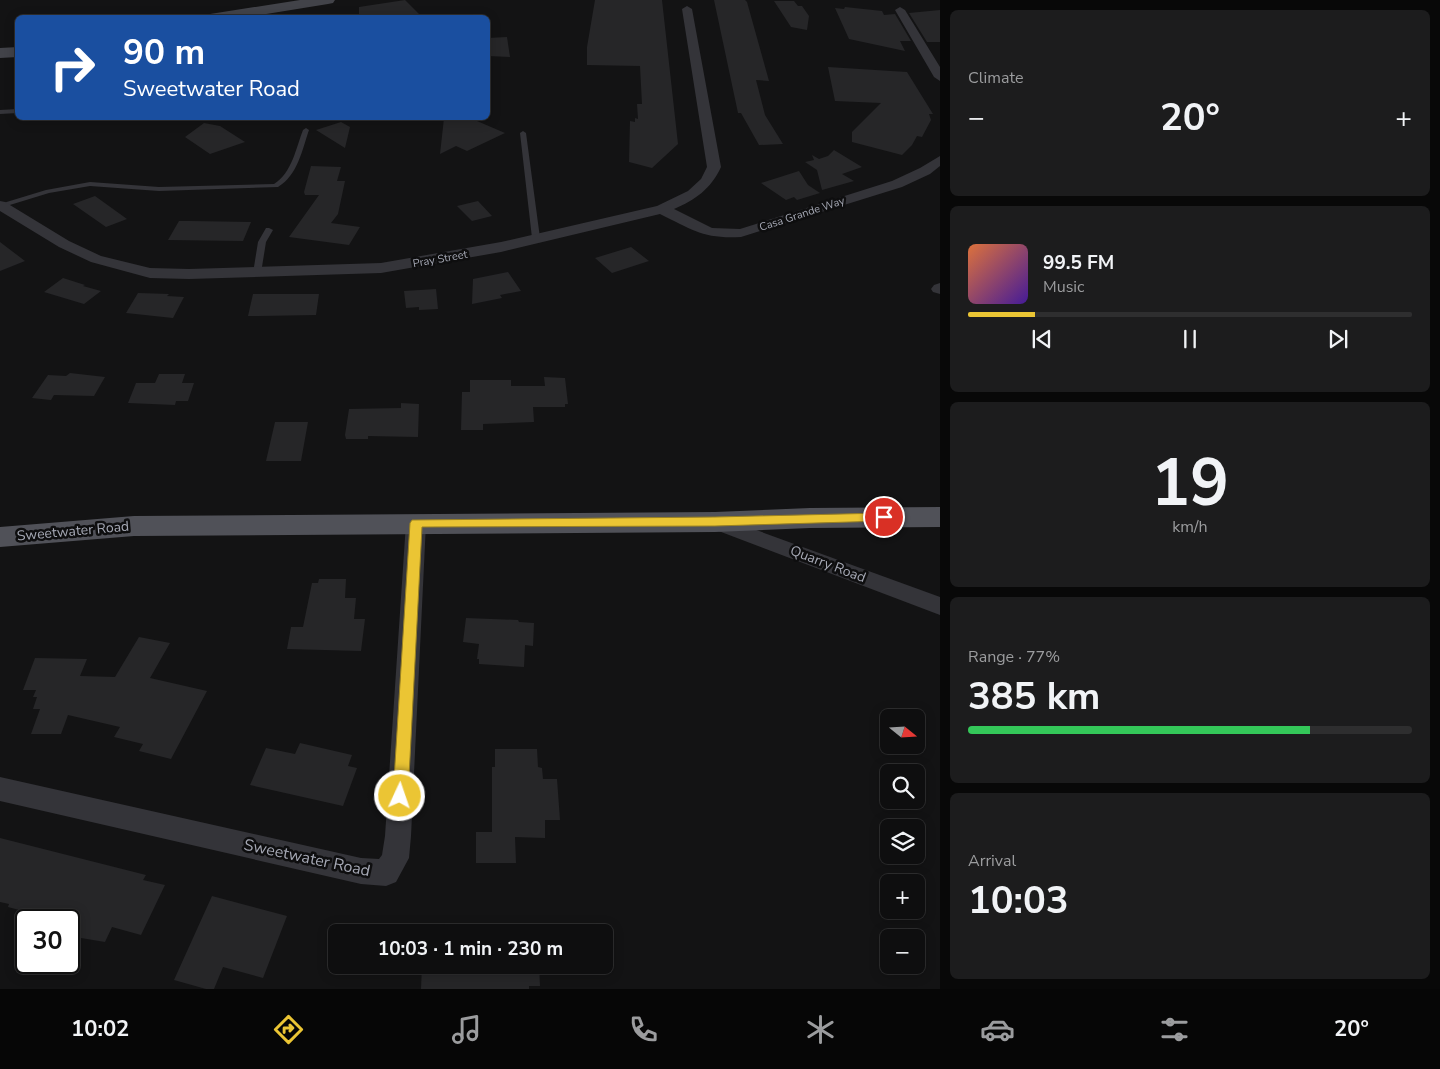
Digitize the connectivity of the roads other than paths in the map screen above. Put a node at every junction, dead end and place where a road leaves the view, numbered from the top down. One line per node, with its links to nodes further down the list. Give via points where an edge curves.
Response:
1 (328, 0): 4 (street)
2 (687, 9): 14 (street, Pray Street, via 714,166 700,189)
3 (900, 10): 7 (street)
4 (228, 15)
5 (15, 52): 6 (street)
6 (0, 53)
7 (940, 77)
8 (15, 111): 9 (lane)
9 (0, 112)
10 (306, 130): 13 (lane, via 288,175 282,184 276,186 166,189 90,184 48,191)
11 (523, 133): 16 (lane)
12 (940, 160): 14 (street, Casa Grande Way, via 896,184 741,233 708,232)
13 (1, 206): 17 (street, Pray Street, via 79,252 113,265 150,273)
14 (662, 209): 16 (street, Pray Street)
15 (269, 230): 17 (lane, via 262,242)
16 (536, 238): 17 (street, Pray Street, via 381,268)
17 (257, 273)
18 (940, 517): 19 (main road, Sweetwater Road)
19 (715, 522): 20 (main road, Sweetwater Road); 22 (street, Quarry Road)
20 (416, 523): 21 (main road, Sweetwater Road, via 134,526); 23 (street, Sweetwater Road, via 398,836 395,858 386,873 362,871)
21 (0, 537)
22 (940, 606)
23 (0, 789)

